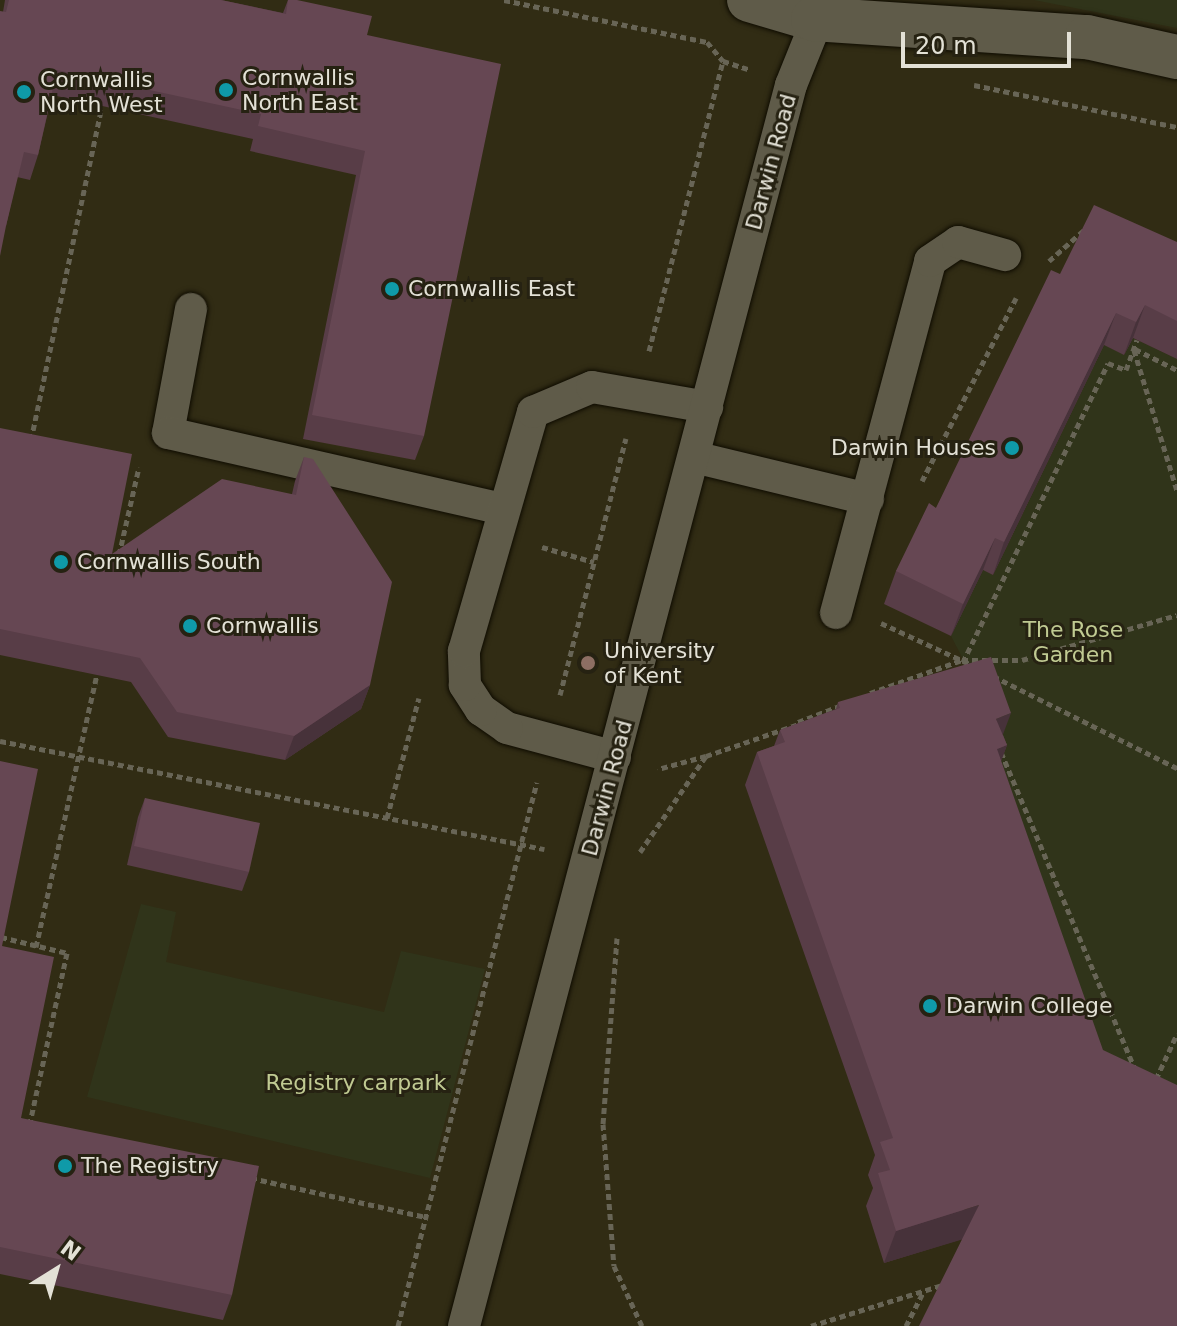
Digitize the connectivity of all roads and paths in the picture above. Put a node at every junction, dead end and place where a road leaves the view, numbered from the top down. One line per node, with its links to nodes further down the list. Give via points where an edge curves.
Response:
1 (504, 0): 5 (path, via 707,42)
2 (749, 0): 3 (street)
3 (820, 10): 4 (street, via 1087,37); 17 (lane, Darwin Road)
4 (1177, 57)
5 (723, 61)
6 (964, 83): 8 (path)
7 (95, 84): 18 (path, via 89,107 101,112)
8 (1177, 127)
9 (1097, 219): 11 (path)
10 (1005, 255): 23 (lane, via 958,242 930,261)
11 (1043, 267)
12 (1022, 286): 22 (path)
13 (191, 309): 24 (lane, via 168,433)
14 (1137, 340): 15 (path)
15 (1134, 349): 16 (path); 21 (path); 29 (path, via 1126,370 1108,363)
16 (1177, 370)
17 (707, 407): 19 (lane, Darwin Road); 24 (lane, via 592,387 548,400 526,427)
18 (30, 444)
19 (694, 457): 23 (lane); 41 (lane, Darwin Road)
20 (139, 467): 25 (path)
21 (1177, 491)
22 (914, 498)
23 (868, 499): 26 (lane)
24 (503, 509): 41 (lane, via 464,651 465,685 481,710 507,728)
25 (115, 572)
26 (836, 613)
27 (1177, 615): 29 (path, via 1022,660)
28 (869, 617): 29 (path)
29 (962, 660): 31 (path); 32 (path); 40 (path)
30 (99, 664): 39 (path)
31 (968, 675)
32 (863, 696)
33 (850, 702): 34 (path)
34 (798, 722): 35 (path); 38 (path)
35 (803, 735)
36 (0, 741): 39 (path)
37 (999, 748): 48 (path)
38 (706, 756): 41 (path); 43 (path)
39 (79, 757): 42 (path); 46 (path)
40 (1177, 768)
41 (612, 770): 42 (lane, Darwin Road)
42 (588, 858): 55 (lane, Darwin Road)
43 (634, 861)
44 (618, 933): 56 (path, via 603,1124 614,1266)
45 (0, 937): 46 (path)
46 (36, 947): 50 (path, via 67,953 28,1128)
47 (1177, 1034): 49 (path)
48 (1140, 1083)
49 (1153, 1085)
50 (44, 1132)
51 (242, 1176): 52 (path)
52 (426, 1217)
53 (952, 1282): 54 (path)
54 (924, 1291): 57 (path); 58 (path)
55 (464, 1326)
56 (642, 1326)
57 (811, 1326)
58 (906, 1326)

